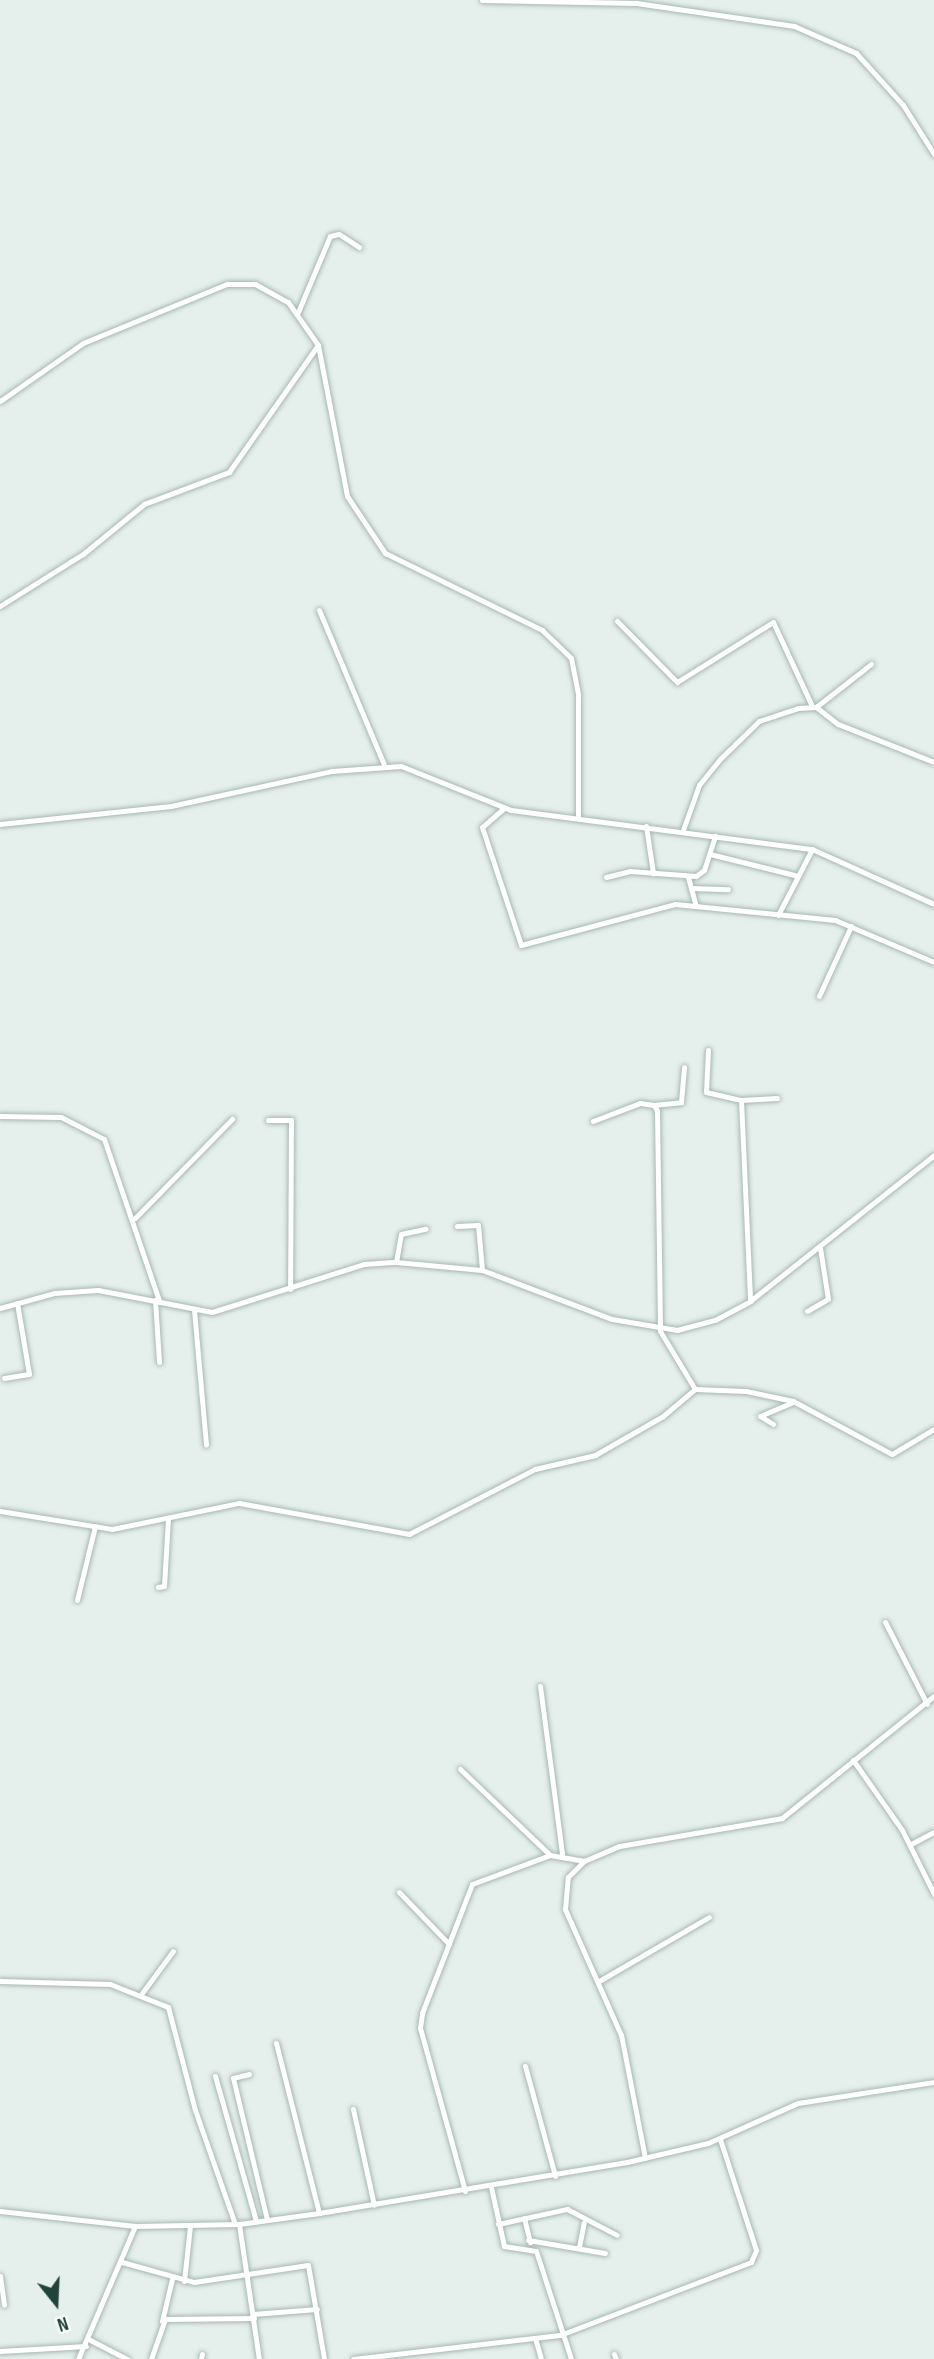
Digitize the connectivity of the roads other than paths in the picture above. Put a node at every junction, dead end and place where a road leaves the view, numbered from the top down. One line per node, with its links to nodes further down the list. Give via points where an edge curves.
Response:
1 (482, 0): 2 (street, via 636,3 794,26 856,53 903,105)
2 (934, 154)
3 (359, 247): 4 (street, via 339,234 330,236)
4 (298, 312): 5 (street); 6 (street, via 255,284 227,284 83,343)
5 (318, 345): 7 (street, via 229,472 144,504 83,554); 15 (street, via 347,496 385,553 542,630 571,658 578,695)
6 (0, 401)
7 (0, 606)
8 (319, 610): 13 (street)
9 (617, 621): 11 (street, via 677,682 773,622)
10 (871, 664): 11 (street)
11 (814, 706): 12 (street, via 838,724); 18 (street, via 768,717 741,737 699,785)
12 (934, 762)
13 (385, 767): 14 (street, via 418,769); 16 (street, via 332,771 195,803)
14 (504, 808): 15 (street); 29 (street, via 482,827 521,944 657,907)
15 (578, 818): 17 (street)
16 (0, 824)
17 (646, 826): 18 (street); 22 (street)
18 (683, 830): 19 (street)
19 (715, 836): 20 (street); 21 (street)
20 (812, 849): 23 (street); 28 (street)
21 (710, 854): 23 (street); 25 (street, via 700,874)
22 (653, 873): 24 (street); 25 (street)
23 (798, 876): 30 (street)
24 (606, 877)
25 (688, 877): 26 (street)
26 (691, 888): 27 (street); 29 (street)
27 (728, 889)
28 (934, 904)
29 (696, 906): 30 (street)
30 (778, 915): 31 (street)
31 (851, 926): 32 (street); 33 (street)
32 (934, 962)
33 (819, 996)
34 (708, 1050): 37 (street, via 706,1092)
35 (684, 1066): 38 (street, via 681,1102)
36 (777, 1098): 37 (street)
37 (741, 1101): 52 (street)
38 (654, 1105): 42 (street, via 631,1105); 57 (street)
39 (0, 1116): 44 (street, via 61,1117 96,1130 111,1153)
40 (232, 1119): 44 (street)
41 (268, 1120): 50 (street, via 291,1120)
42 (593, 1121)
43 (934, 1155): 47 (street)
44 (135, 1218): 51 (street)
45 (457, 1226): 49 (street, via 478,1225)
46 (425, 1230): 48 (street, via 401,1234)
47 (820, 1248): 52 (street); 56 (street, via 828,1299)
48 (396, 1262): 49 (street); 50 (street, via 364,1265)
49 (482, 1270): 57 (street, via 612,1319)
50 (290, 1289): 55 (street, via 230,1310)
51 (157, 1301): 53 (street, via 98,1290); 55 (street); 58 (street)
52 (750, 1301): 57 (street, via 706,1323)
53 (17, 1303): 54 (street); 59 (street, via 29,1374)
54 (0, 1308)
55 (194, 1310): 64 (street)
56 (807, 1311)
57 (660, 1331): 60 (street)
58 (159, 1362)
59 (4, 1378)
60 (695, 1389): 61 (street, via 746,1391); 66 (street, via 663,1416 594,1455 559,1468 535,1469 409,1534 239,1503)
61 (793, 1401): 62 (street, via 760,1416); 63 (street, via 892,1454)
62 (773, 1424)
63 (934, 1429)
64 (206, 1444)
65 (0, 1511): 67 (street)
66 (168, 1520): 67 (street, via 129,1528); 68 (street, via 164,1586)
67 (95, 1526): 69 (street)
68 (158, 1587)
69 (77, 1600)
70 (885, 1622): 73 (street)
71 (540, 1686): 78 (street)
72 (934, 1696): 73 (street)
73 (927, 1704): 74 (street)
74 (853, 1760): 77 (street); 80 (street, via 782,1818 619,1846)
75 (460, 1769): 79 (street)
76 (934, 1832): 77 (street)
77 (911, 1844): 82 (street)
78 (562, 1854): 79 (street); 80 (street)
79 (550, 1855): 84 (street, via 472,1884)
80 (584, 1861): 87 (street, via 568,1877 563,1898)
81 (399, 1892): 84 (street)
82 (934, 1894)
83 (709, 1917): 87 (street)
84 (449, 1944): 99 (street, via 419,2024)
85 (173, 1951): 88 (street)
86 (0, 1981): 88 (street, via 82,1981)
87 (599, 1981): 96 (street, via 621,2035)
88 (142, 1993): 107 (street, via 168,2007 195,2110)
89 (276, 2043): 102 (street)
90 (525, 2066): 97 (street)
91 (249, 2074): 104 (street, via 233,2078)
92 (215, 2076): 105 (street)
93 (934, 2082): 95 (street, via 797,2103)
94 (353, 2109): 100 (street)
95 (720, 2139): 96 (street); 125 (street, via 756,2258)
96 (645, 2158): 97 (street)
97 (555, 2176): 98 (street)
98 (491, 2187): 99 (street); 108 (street)
99 (465, 2191): 100 (street)
100 (374, 2205): 102 (street)
101 (0, 2211): 109 (street)
102 (318, 2213): 104 (street)
103 (524, 2218): 106 (street, via 566,2209); 108 (street); 112 (street)
104 (267, 2220): 105 (street)
105 (256, 2221): 107 (street)
106 (584, 2222): 111 (street); 113 (street)
107 (237, 2224): 110 (street); 118 (street)
108 (498, 2224): 114 (street, via 504,2246)
109 (135, 2226): 110 (street); 116 (street)
110 (190, 2226): 120 (street)
111 (617, 2235)
112 (528, 2240): 113 (street); 114 (street)
113 (579, 2247): 115 (street)
114 (533, 2248): 125 (street)
115 (606, 2253)
116 (122, 2262): 119 (street); 127 (street)
117 (0, 2276): 121 (street)
118 (247, 2277): 120 (street); 122 (street, via 308,2265); 123 (street)
119 (172, 2279): 120 (street); 124 (street)
120 (184, 2281)
121 (4, 2305)
122 (317, 2309): 123 (street); 133 (street)
123 (253, 2316): 124 (street); 132 (street)
124 (162, 2321): 131 (street)
125 (560, 2335): 126 (street); 136 (street)
126 (535, 2338): 134 (street); 135 (street)
127 (88, 2343): 128 (street); 129 (street); 130 (street)
128 (0, 2351)
129 (78, 2359)
130 (126, 2359)
131 (151, 2359)
132 (259, 2359)
133 (324, 2359)
134 (353, 2359)
135 (541, 2359)
136 (571, 2359)

